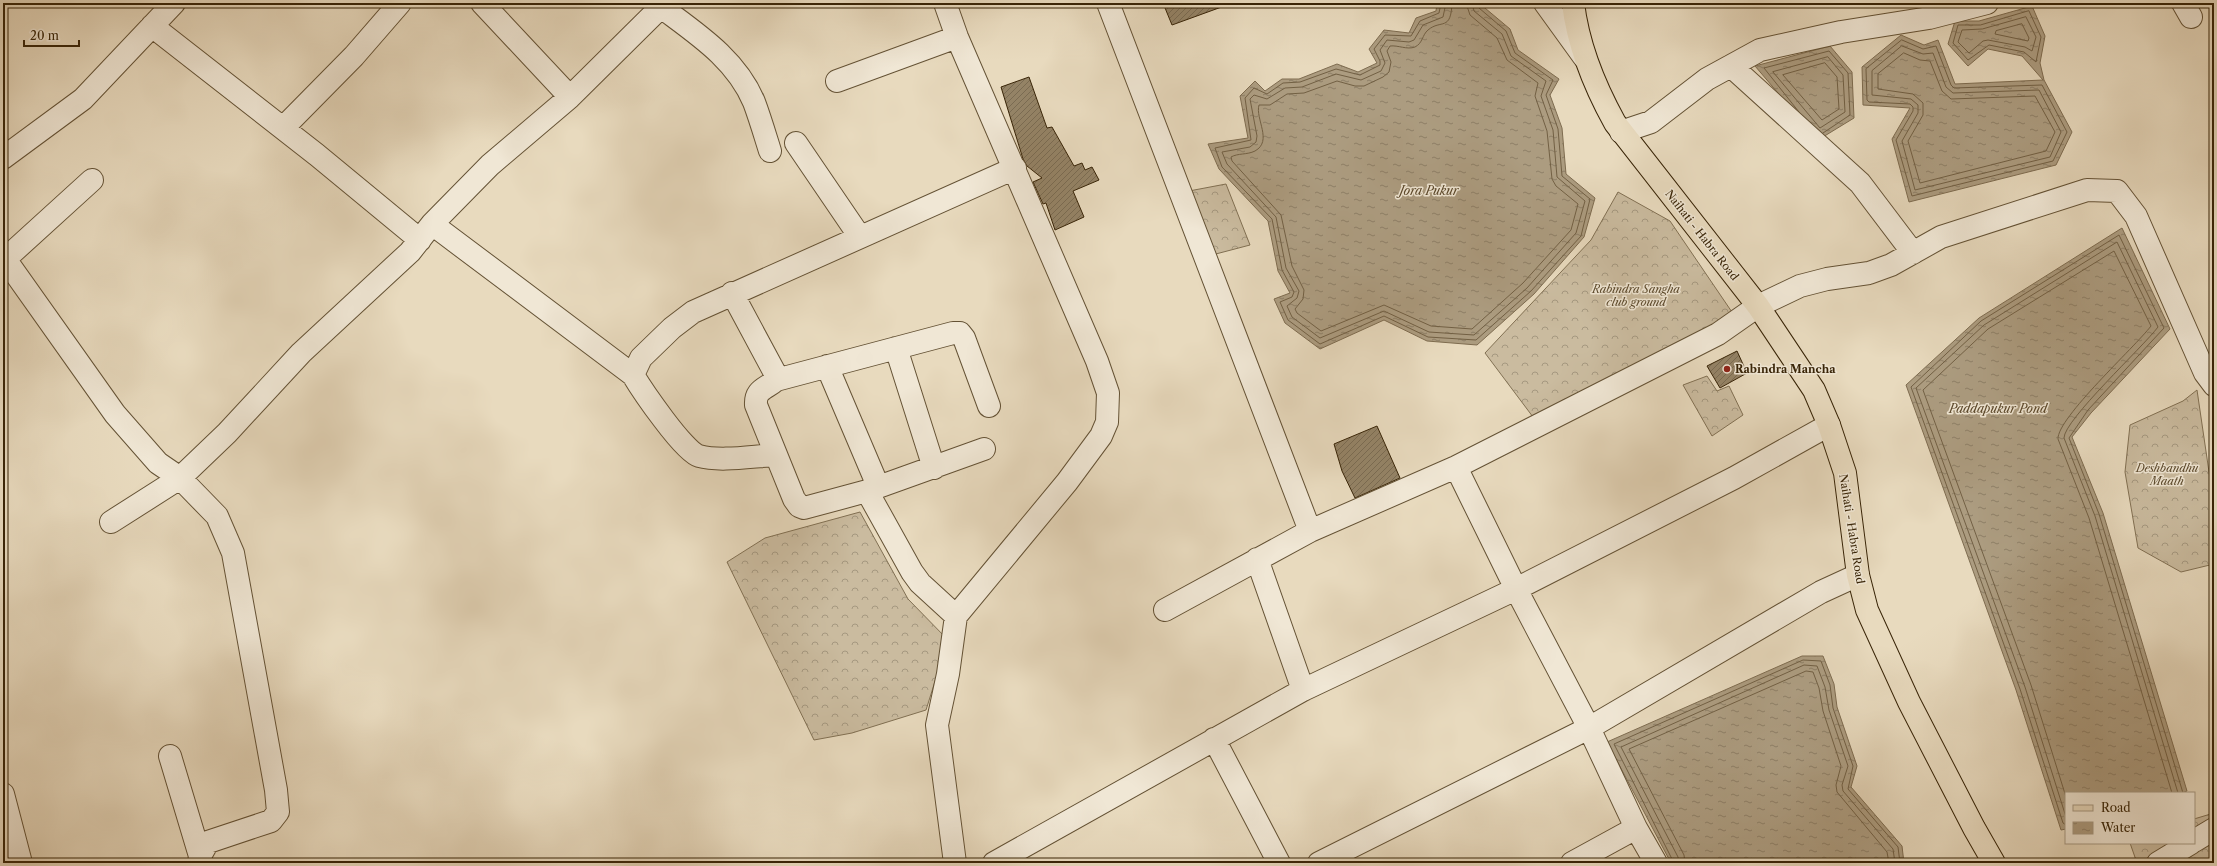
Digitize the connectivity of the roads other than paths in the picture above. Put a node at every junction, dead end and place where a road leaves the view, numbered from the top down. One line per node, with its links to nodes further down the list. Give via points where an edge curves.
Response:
1 (174, 3): 10 (street)
2 (400, 3): 16 (street, via 354,56)
3 (482, 3): 15 (street)
4 (945, 3): 11 (street)
5 (1108, 3): 43 (street)
6 (1545, 3): 12 (street)
7 (1573, 3): 12 (main road, Naihati - Habra Road)
8 (1987, 3): 13 (street, via 1929,18 1841,32 1760,50)
9 (663, 5): 15 (street); 19 (street, via 712,45 735,71 753,101)
10 (152, 26): 16 (street); 20 (street, via 83,99)
11 (957, 37): 14 (street); 21 (street)
12 (1584, 57): 17 (main road, Naihati - Habra Road, via 1600,96)
13 (1731, 66): 17 (street, via 1707,79 1650,122); 25 (street, via 1860,183)
14 (837, 81)
15 (570, 97): 23 (street, via 490,165)
16 (282, 128): 23 (street)
17 (1621, 132): 28 (main road, Naihati - Habra Road)
18 (796, 143): 24 (street)
19 (770, 152)
20 (3, 158)
21 (1014, 168): 24 (street); 48 (street, via 1097,361 1108,393 1107,422 1101,436 1067,482)
22 (92, 180): 26 (street)
23 (426, 232): 31 (street); 40 (street, via 410,252 301,353 227,433)
24 (860, 237): 27 (street)
25 (1913, 252): 28 (street, via 1891,265 1868,273 1800,286); 33 (street, via 1941,237 2088,190 2117,191 2136,216 2205,373)
26 (4, 259): 40 (street, via 115,414 158,463)
27 (732, 293): 31 (street, via 693,312 672,328 641,358); 32 (street, via 776,375)
28 (1758, 306): 35 (main road, Naihati - Habra Road, via 1814,390); 38 (street, via 1718,334)
29 (896, 348): 30 (street); 34 (street, via 960,333); 39 (street)
30 (827, 366): 32 (street); 41 (street)
31 (633, 375): 37 (street, via 685,446 697,456 709,458)
32 (776, 380): 37 (street, via 759,390 755,397)
33 (2214, 385)
34 (989, 406)
35 (1829, 425): 45 (main road, Naihati - Habra Road, via 1845,473); 46 (street, via 1734,478)
36 (984, 449): 39 (street)
37 (776, 455): 41 (street, via 794,499 804,508)
38 (1456, 467): 43 (street); 46 (street)
39 (934, 468): 41 (street)
40 (180, 478): 42 (street); 58 (street, via 217,516 232,553 278,812 271,821 208,842)
41 (872, 489): 48 (street, via 912,572 920,583)
42 (111, 522)
43 (1310, 531): 44 (street)
44 (1257, 559): 47 (street); 49 (street)
45 (1858, 575): 50 (street, via 1820,592); 67 (main road, Naihati - Habra Road, via 1867,610 1908,702)
46 (1516, 589): 49 (street); 50 (street)
47 (1165, 610)
48 (956, 616): 60 (street, via 948,674 937,725)
49 (1303, 690): 51 (street)
50 (1589, 728): 54 (street); 63 (street)
51 (1214, 739): 61 (street); 62 (street)
52 (170, 756): 58 (street)
53 (3, 794): 59 (street)
54 (1636, 828): 64 (street); 65 (street); 66 (street)
55 (2214, 829): 56 (street)
56 (2195, 840)
57 (2189, 844): 68 (street)
58 (199, 859)
59 (21, 863)
60 (955, 863)
61 (994, 863)
62 (1278, 863)
63 (1320, 863)
64 (1572, 863)
65 (1638, 863)
66 (1656, 863)
67 (1994, 863)
68 (2158, 863)

